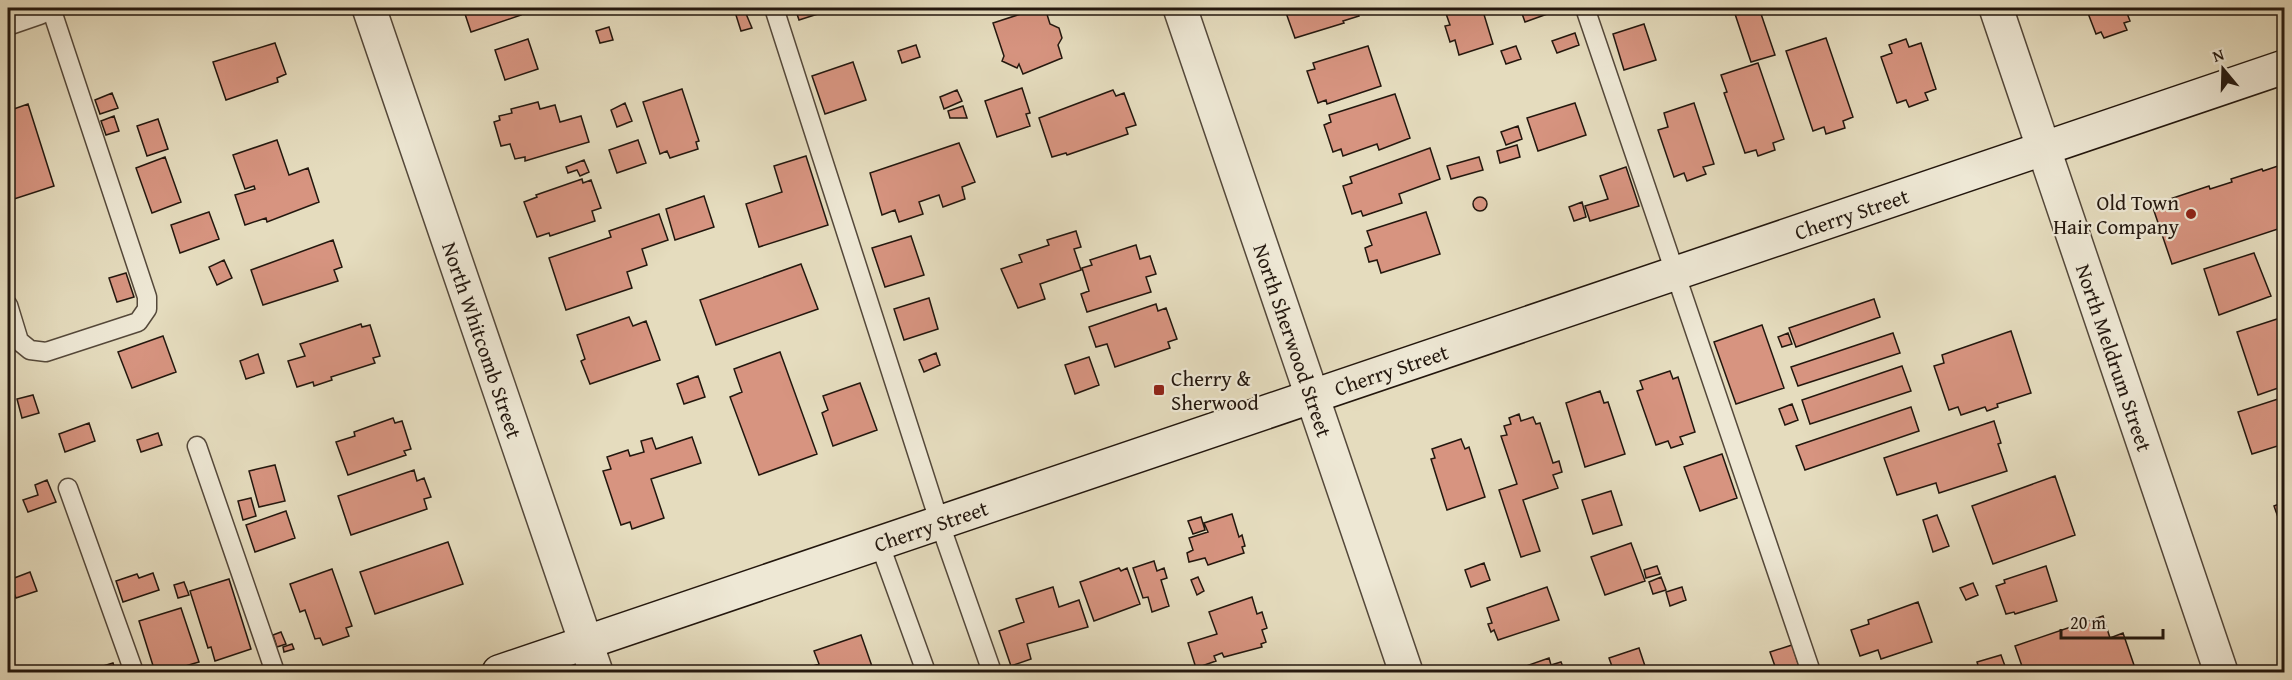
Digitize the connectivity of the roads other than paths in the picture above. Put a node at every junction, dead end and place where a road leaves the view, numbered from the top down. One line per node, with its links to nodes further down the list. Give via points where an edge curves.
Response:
1 (37, 8): 8 (street)
2 (51, 8): 12 (lane, via 147,297 147,309 138,322 46,352 30,350 19,341)
3 (369, 8): 18 (street, North Whitcomb Street)
4 (774, 8): 16 (lane)
5 (1180, 8): 13 (street, North Sherwood Street)
6 (1585, 8): 11 (lane)
7 (1996, 8): 10 (street, North Meldrum Street)
8 (8, 18)
9 (2284, 67): 10 (street, Cherry Street)
10 (2042, 149): 11 (street, Cherry Street); 26 (street, North Meldrum Street)
11 (1676, 273): 13 (street, Cherry Street); 25 (lane)
12 (8, 305)
13 (1312, 398): 16 (street, Cherry Street); 24 (street, North Sherwood Street)
14 (197, 446): 20 (lane)
15 (68, 488): 19 (lane)
16 (940, 524): 17 (street, Cherry Street); 23 (lane)
17 (880, 545): 18 (street, Cherry Street); 22 (lane)
18 (591, 658): 21 (street, Cherry Street)
19 (134, 672)
20 (275, 672)
21 (499, 672)
22 (926, 672)
23 (992, 672)
24 (1406, 672)
25 (1811, 672)
26 (2221, 672)

